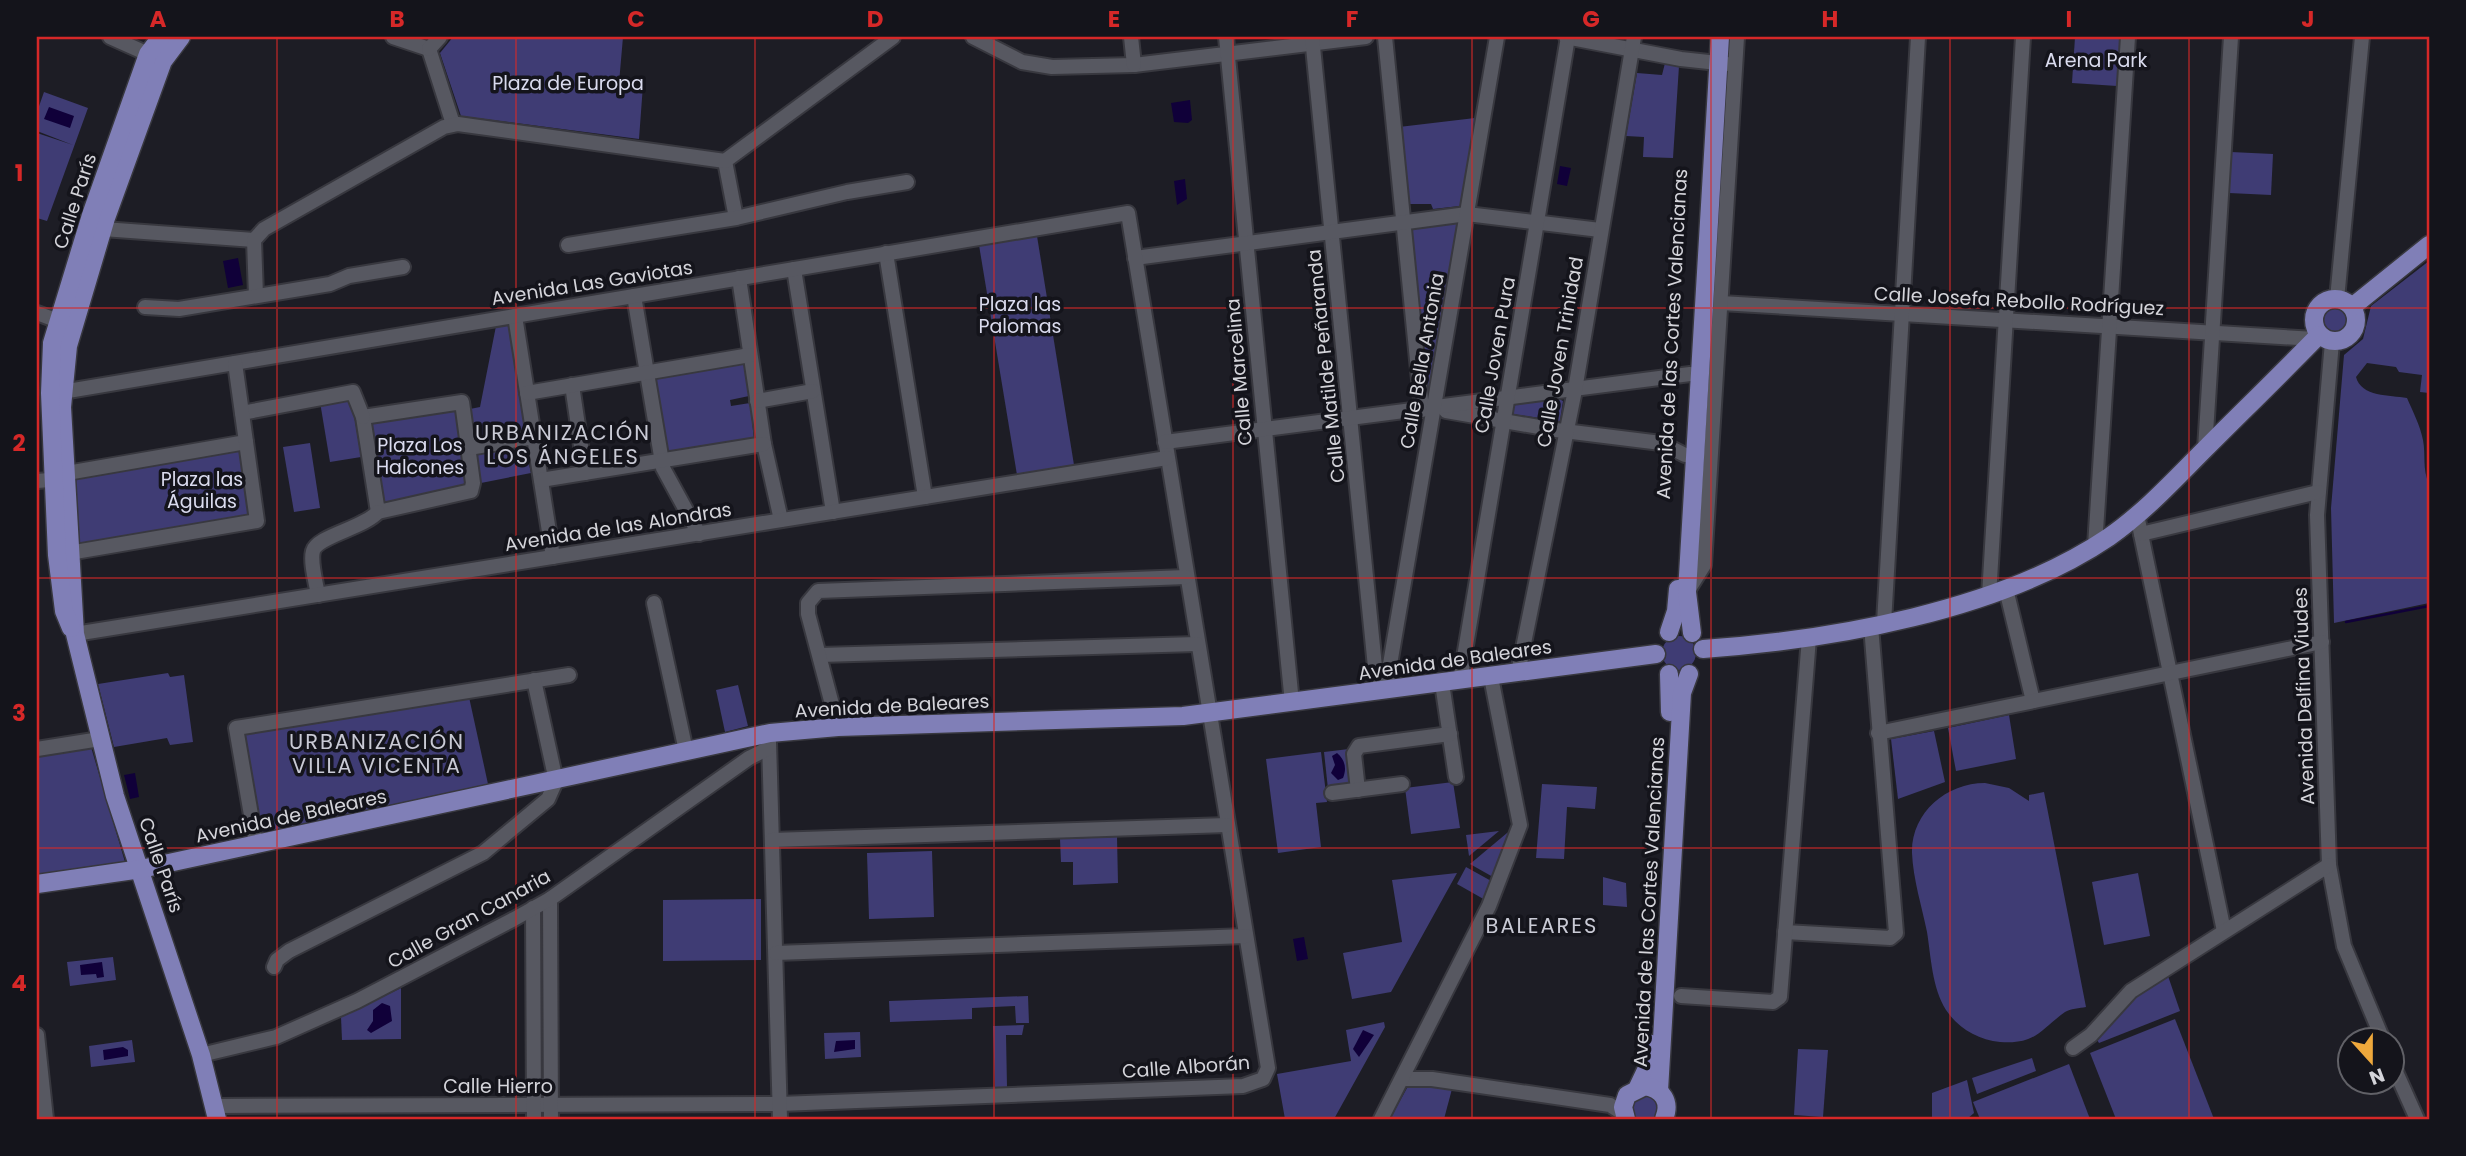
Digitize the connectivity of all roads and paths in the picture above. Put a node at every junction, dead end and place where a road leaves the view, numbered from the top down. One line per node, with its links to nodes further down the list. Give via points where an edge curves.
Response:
1 (110, 37): 26 (street)
2 (161, 37): 26 (main road, Calle París)
3 (181, 37): 26 (main road, Calle París)
4 (393, 37): 24 (street)
5 (440, 37): 24 (street)
6 (893, 37): 30 (street)
7 (973, 37): 28 (street, via 1040,66)
8 (1131, 37): 28 (street)
9 (1226, 37): 25 (street, Calle Marcelina)
10 (1366, 37): 22 (street)
11 (1385, 37): 35 (street)
12 (1497, 37): 33 (street, Calle Bella Antonia)
13 (1568, 37): 23 (street); 36 (street, Calle Joven Pura)
14 (1711, 37): 27 (main road, Avenida de las Cortes Valencianas)
15 (1720, 37): 27 (main road, Avenida de las Cortes Valencianas)
16 (1737, 37): 27 (street, Avenida de las Cortes Valencianas)
17 (1918, 37): 55 (street)
18 (2023, 37): 57 (street)
19 (2128, 37): 59 (street)
20 (2231, 37): 60 (street)
21 (2362, 37): 52 (street)
22 (1313, 40): 25 (street); 39 (street, Calle Matilde Peñaranda)
23 (1633, 43): 27 (street); 38 (street, Calle Joven Trinidad)
24 (429, 49): 29 (street)
25 (1228, 53): 28 (street); 41 (street, Calle Marcelina)
26 (156, 57): 37 (main road, Calle París)
27 (1721, 63): 51 (street, Avenida de las Cortes Valencianas); 65 (main road, Avenida de las Cortes Valencianas); 105 (main road, Avenida de las Cortes Valencianas)
28 (1134, 65)
29 (453, 124): 30 (street); 40 (street, via 264,229)
30 (725, 161): 34 (street)
31 (907, 182): 34 (street)
32 (1128, 213): 44 (street, Avenida Las Gaviotas); 45 (street, Calle Alborán)
33 (1467, 214): 35 (street); 36 (street); 73 (street, Calle Bella Antonia)
34 (736, 218): 42 (street)
35 (1404, 222): 39 (street); 73 (street)
36 (1537, 222): 38 (street); 71 (street, Calle Joven Pura)
37 (99, 227): 40 (street); 58 (main road, Calle París)
38 (1600, 230): 67 (street, Calle Joven Trinidad)
39 (1332, 232): 41 (street); 76 (street, Calle Matilde Peñaranda)
40 (254, 240): 49 (street)
41 (1247, 243): 45 (street); 78 (street, Calle Marcelina)
42 (568, 244)
43 (2429, 245): 52 (main road)
44 (886, 253): 47 (street, Avenida Las Gaviotas); 93 (street)
45 (1135, 258): 82 (street, Calle Alborán)
46 (403, 267): 49 (street)
47 (794, 269): 48 (street, Avenida Las Gaviotas); 68 (street)
48 (739, 278): 50 (street, Avenida Las Gaviotas); 62 (street)
49 (256, 296): 53 (street, via 168,310)
50 (634, 296): 56 (street, Avenida Las Gaviotas); 64 (street)
51 (1721, 303): 55 (street, Calle Josefa Rebollo Rodríguez); 105 (street, Avenida de las Cortes Valencianas, via 1704,565)
52 (2344, 303): 61 (main road, via 2323,303 2315,314); 61 (main road, via 2357,320 2352,334 2346,339)
53 (145, 307)
54 (37, 313): 58 (street)
55 (1902, 313): 57 (street, Calle Josefa Rebollo Rodríguez); 109 (street)
56 (515, 316): 63 (street, Avenida Las Gaviotas); 70 (street)
57 (2005, 320): 59 (street, Calle Josefa Rebollo Rodríguez); 107 (street)
58 (66, 323): 69 (main road, Calle París, via 65,362)
59 (2110, 325): 60 (street, Calle Josefa Rebollo Rodríguez); 100 (street)
60 (2211, 332): 61 (street, Calle Josefa Rebollo Rodríguez); 85 (street)
61 (2322, 338): 85 (main road); 92 (street, Avenida Delfina Viudes)
62 (750, 355): 64 (street); 72 (street)
63 (235, 363): 69 (street, Avenida Las Gaviotas); 74 (street)
64 (647, 373): 66 (street); 88 (street)
65 (1690, 374): 67 (street); 86 (main road, Avenida de las Cortes Valencianas)
66 (572, 385): 70 (street); 89 (street)
67 (1575, 390): 71 (street); 79 (street, Calle Joven Trinidad)
68 (813, 391): 72 (street); 95 (street)
69 (56, 392): 90 (main road, Calle París)
70 (527, 393): 80 (street)
71 (1507, 399): 73 (street); 77 (street, Calle Joven Pura)
72 (757, 401): 83 (street)
73 (1428, 410): 76 (street); 77 (street); 128 (street, Calle Bella Antonia, via 1388,676)
74 (242, 413): 75 (street, via 353,392); 81 (street)
75 (362, 417): 84 (street, via 468,401); 94 (street)
76 (1351, 419): 78 (street); 128 (street, Calle Matilde Peñaranda)
77 (1503, 422): 79 (street); 126 (street, Calle Joven Pura)
78 (1264, 430): 82 (street); 130 (street, Calle Marcelina)
79 (1567, 432): 86 (street, via 1661,443); 119 (street, Calle Joven Trinidad)
80 (534, 437): 84 (street); 91 (street)
81 (246, 442): 90 (street); 101 (street, via 257,521)
82 (1165, 442): 87 (street, Calle Alborán)
83 (764, 444): 88 (street); 97 (street)
84 (468, 448): 94 (street, via 474,486 468,493)
85 (2205, 449): 96 (main road)
86 (1685, 455): 110 (main road, Avenida de las Cortes Valencianas, via 1677,597)
87 (1167, 458): 93 (street, Avenida de las Alondras); 103 (street, Calle Alborán)
88 (662, 460): 89 (street); 98 (street)
89 (585, 473): 91 (street)
90 (56, 478): 101 (main road, Calle París)
91 (541, 480): 102 (street)
92 (2318, 492): 99 (street); 114 (street, Avenida Delfina Viudes)
93 (925, 497): 95 (street, Avenida de las Alondras)
94 (378, 512): 106 (street, via 358,527 318,542 312,552)
95 (833, 512): 97 (street, Avenida de las Alondras)
96 (2137, 515): 99 (street); 100 (main road)
97 (781, 520): 98 (street, Avenida de las Alondras)
98 (699, 534): 102 (street, Avenida de las Alondras)
99 (2141, 534): 120 (street)
100 (2095, 546): 104 (main road)
101 (63, 554): 112 (main road, Calle París, via 76,609)
102 (553, 557): 106 (street, Avenida de las Alondras)
103 (1186, 577): 115 (street, Calle Alborán); 118 (street, via 823,590 807,608)
104 (2006, 589): 107 (main road); 129 (street)
105 (1687, 592): 111 (main road, Avenida de las Cortes Valencianas)
106 (318, 595): 112 (street, Avenida de las Alondras)
107 (1989, 596): 109 (main road)
108 (654, 603): 138 (street)
109 (1877, 624): 113 (main road); 133 (street)
110 (1669, 632): 111 (main road); 117 (main road, via 1659,642)
111 (1692, 633): 116 (main road)
112 (75, 634): 135 (main road, Calle París)
113 (1809, 638): 116 (main road); 153 (street)
114 (2322, 642): 120 (street); 147 (street, Avenida Delfina Viudes)
115 (1197, 644): 118 (street); 131 (street, Calle Alborán)
116 (1703, 649): 122 (main road, via 1698,667)
117 (1656, 654): 119 (main road, Avenida de Baleares); 121 (main road)
118 (820, 655): 132 (street)
119 (1518, 673): 124 (main road, Avenida de Baleares)
120 (2170, 673): 129 (street); 152 (street)
121 (1669, 674): 122 (main road); 168 (main road, Avenida de las Cortes Valencianas, via 1650,1049 1647,1068)
122 (1689, 674): 165 (main road, Avenida de las Cortes Valencianas, via 1682,693)
123 (569, 675): 125 (street)
124 (1491, 677): 126 (main road, Avenida de Baleares); 162 (street, via 1520,825 1489,905)
125 (534, 680): 140 (street); 146 (street, via 236,728)
126 (1460, 681): 127 (main road, Avenida de Baleares)
127 (1442, 683): 128 (main road, Avenida de Baleares); 134 (street)
128 (1381, 691): 130 (main road, Avenida de Baleares)
129 (2033, 701): 133 (street)
130 (1292, 703): 131 (main road, Avenida de Baleares)
131 (1208, 713): 132 (main road, Avenida de Baleares); 144 (street, Calle Alborán)
132 (838, 727): 136 (main road, Avenida de Baleares)
133 (1878, 733): 153 (street, via 1896,934 1890,938)
134 (1450, 734): 139 (street); 142 (street, via 1357,747)
135 (100, 739): 137 (street); 148 (main road, Calle París)
136 (769, 741): 138 (main road, Avenida de Baleares); 145 (street); 150 (street, Calle Gran Canaria)
137 (37, 749)
138 (686, 751): 140 (main road, Avenida de Baleares)
139 (1456, 777)
140 (556, 781): 146 (main road, Avenida de Baleares); 156 (street, via 548,799 490,848 289,951)
141 (1402, 784): 142 (street)
142 (1358, 790): 143 (street)
143 (1332, 793)
144 (1227, 825): 145 (street); 154 (street, Calle Alborán)
145 (772, 840): 155 (street)
146 (256, 844): 148 (main road, Avenida de Baleares)
147 (2329, 865): 152 (street); 158 (street, Avenida Delfina Viudes, via 2344,946)
148 (141, 869): 149 (main road, Avenida de Baleares); 161 (main road, Calle París)
149 (37, 884)
150 (551, 899): 151 (street, Calle Gran Canaria); 170 (street)
151 (533, 908): 161 (street, Calle Gran Canaria, via 358,1002 276,1037); 169 (street)
152 (2224, 931): 160 (street, via 2110,1003 2097,1029)
153 (1785, 932): 157 (street, via 1781,995 1776,1002)
154 (1246, 936): 155 (street); 167 (street, Calle Alborán, via 1268,1068 1263,1079 1243,1086)
155 (776, 953): 167 (street)
156 (274, 967)
157 (1681, 996)
158 (2377, 1026)
159 (37, 1035): 172 (street)
160 (2073, 1048)
161 (201, 1055): 171 (main road, Calle París)
162 (1414, 1055): 163 (street); 164 (street)
163 (1402, 1079): 164 (street); 174 (street)
164 (1432, 1079): 168 (street)
165 (1659, 1091): 168 (main road, via 1645,1086); 175 (main road, Avenida de las Cortes Valencianas, via 1667,1103)
166 (2406, 1094): 176 (street)
167 (780, 1104): 170 (street, Calle Hierro); 173 (street)
168 (1624, 1105)
169 (534, 1112): 170 (street, Calle Hierro); 171 (street, Calle Hierro)
170 (551, 1112)
171 (216, 1113)
172 (46, 1119)
173 (780, 1119)
174 (1381, 1119)
175 (1664, 1119)
176 (2417, 1119)

